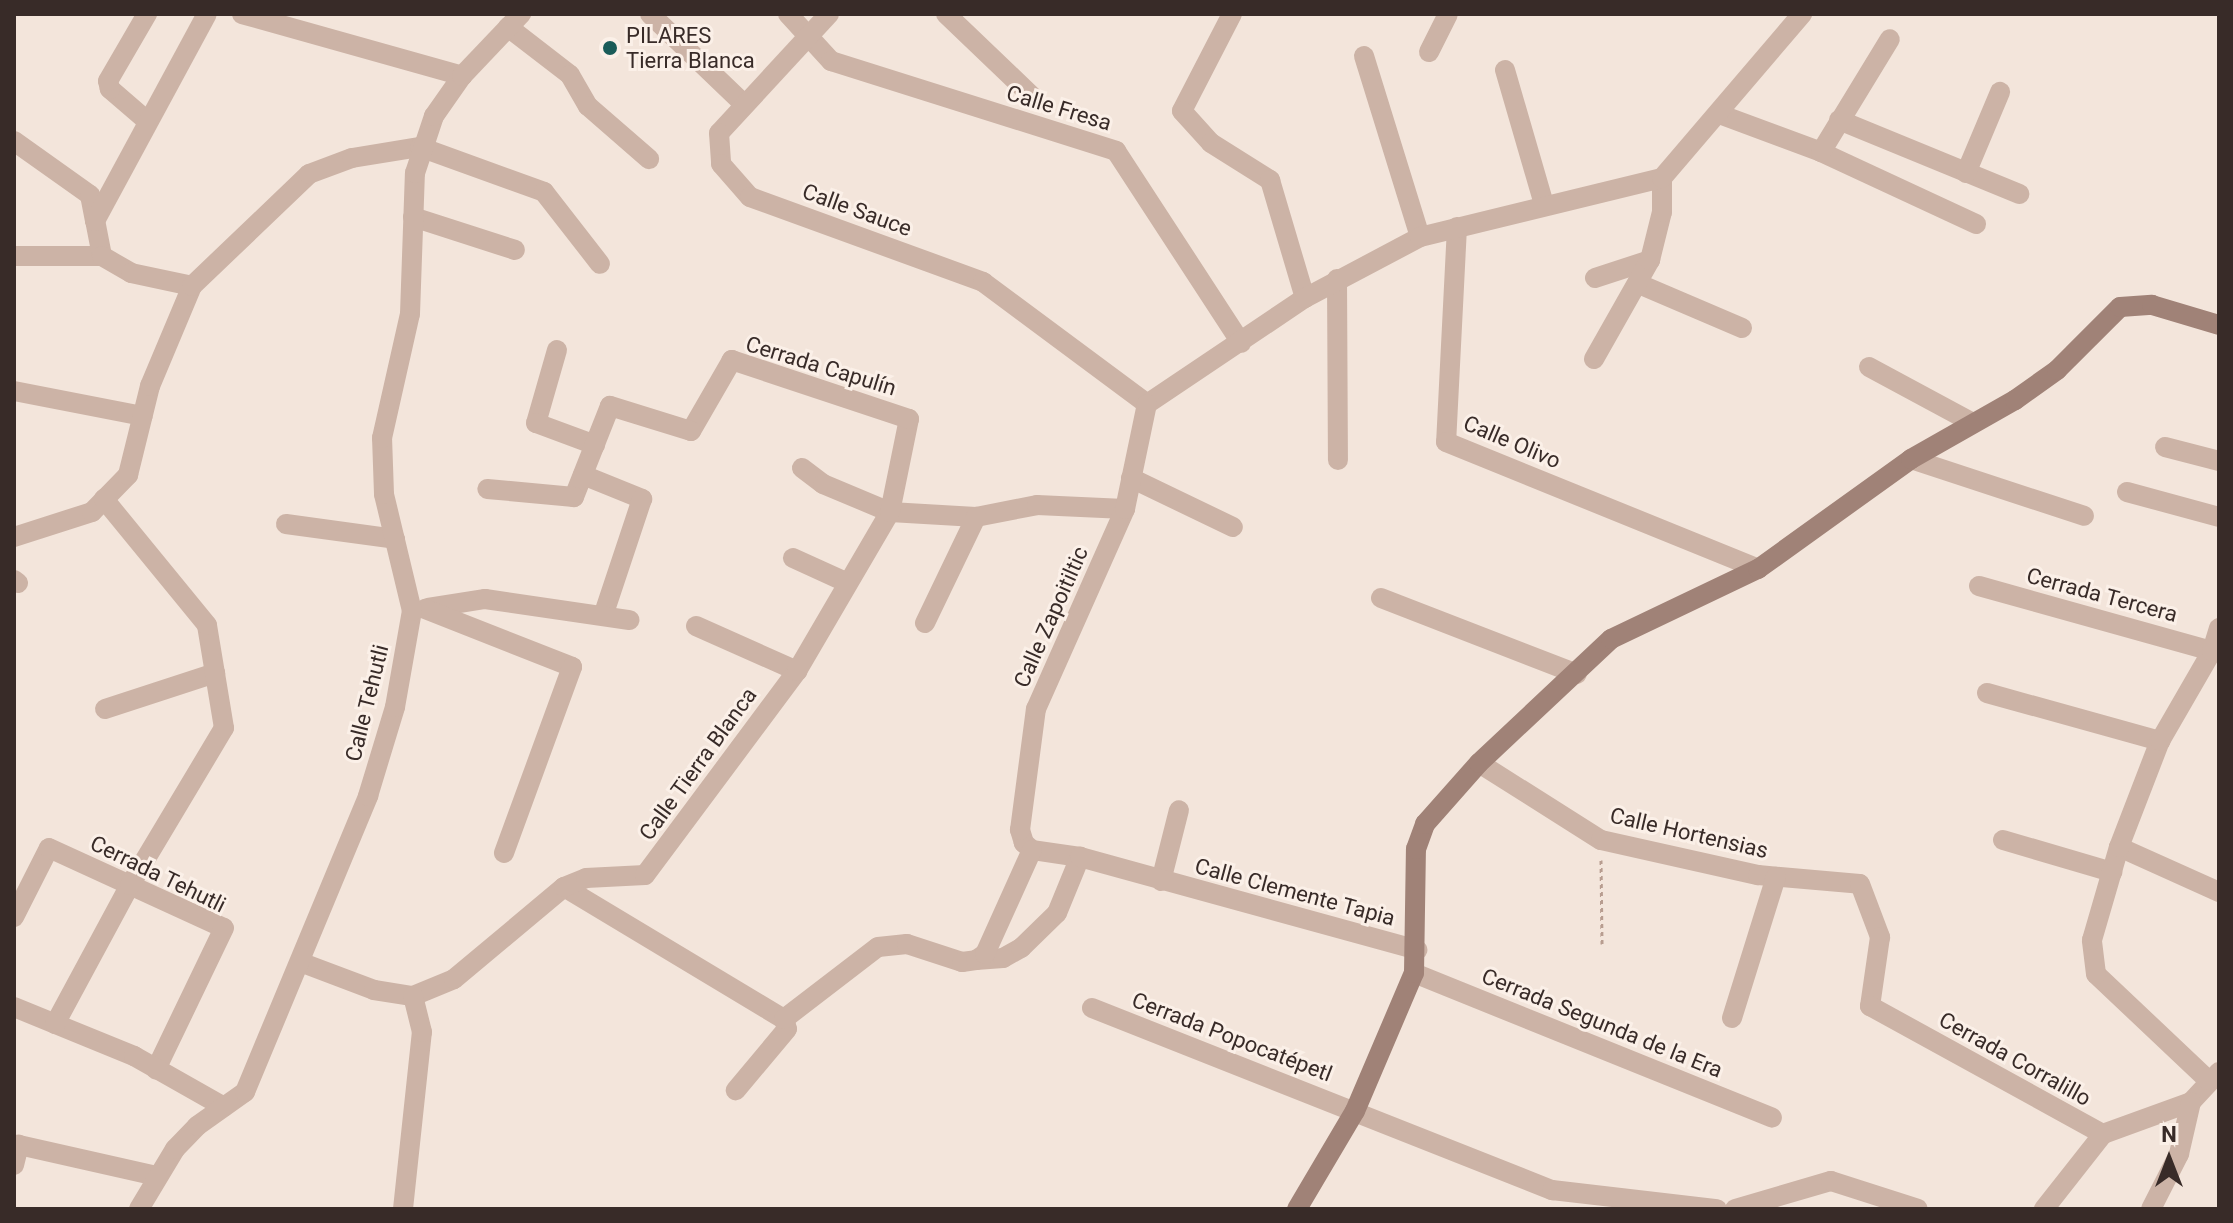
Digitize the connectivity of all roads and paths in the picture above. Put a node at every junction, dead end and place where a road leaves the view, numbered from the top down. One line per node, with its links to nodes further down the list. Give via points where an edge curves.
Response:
1 (147, 14): 22 (street, via 108,81 110,89)
2 (207, 14): 22 (street)
3 (242, 14): 17 (street)
4 (650, 14): 20 (street)
5 (788, 14): 12 (street, Calle Fresa)
6 (829, 14): 12 (street, Calle Sauce)
7 (946, 14): 19 (street)
8 (1232, 14): 46 (street, via 1182,111 1211,143 1270,180)
9 (1448, 14): 14 (street)
10 (1802, 14): 21 (street)
11 (514, 20): 17 (street); 27 (street, via 570,75 588,106)
12 (808, 35): 20 (street, Calle Sauce); 49 (street, Calle Fresa, via 831,61 1116,151)
13 (1890, 39): 23 (street)
14 (1429, 52)
15 (1364, 56): 36 (street)
16 (1505, 70): 31 (street)
17 (462, 76): 25 (street)
18 (2000, 92): 28 (street)
19 (1033, 97)
20 (744, 104): 54 (street, Calle Sauce, via 719,133 721,164 750,197 983,282)
21 (1719, 114): 26 (street); 29 (street)
22 (146, 120): 33 (street)
23 (1839, 120): 26 (street); 28 (street)
24 (14, 141): 33 (street, via 90,195)
25 (420, 147): 32 (street, Calle Tehutli); 41 (street, via 544,192); 45 (street, via 352,158 309,174)
26 (1821, 152): 34 (street)
27 (649, 159)
28 (1966, 173): 30 (street)
29 (1662, 178): 31 (street); 40 (street, via 1662,212)
30 (2019, 194)
31 (1544, 204): 35 (street)
32 (413, 217): 37 (street); 77 (street, Calle Tehutli, via 410,314 382,438 384,494)
33 (95, 221): 39 (street)
34 (1976, 224)
35 (1457, 227): 36 (street); 79 (street, Calle Olivo, via 1446,442)
36 (1420, 237): 43 (street)
37 (515, 250)
38 (14, 256): 39 (street)
39 (102, 256): 45 (street, via 131,273)
40 (1650, 260): 42 (street); 44 (street)
41 (600, 264)
42 (1595, 278)
43 (1337, 279): 46 (street); 61 (street)
44 (1639, 284): 48 (street); 51 (street)
45 (192, 286): 55 (street)
46 (1305, 298): 49 (street)
47 (2219, 325): 57 (street, via 2152,305 2120,307 2057,370)
48 (1742, 328)
49 (1241, 343): 54 (street)
50 (557, 350): 58 (street, via 536,423)
51 (1594, 359)
52 (1869, 367): 57 (street)
53 (14, 391): 55 (street)
54 (1147, 404): 65 (street, Calle Zapoitiltic)
55 (143, 416): 68 (street, via 128,475)
56 (909, 419): 58 (street, Cerrada Capulín, via 732,360 691,431 610,406); 70 (street, Calle Tierra Blanca)
57 (1971, 422): 60 (street)
58 (595, 445): 64 (street, Cerrada Capulín)
59 (2165, 447): 62 (street)
60 (1911, 459): 71 (street); 79 (street)
61 (1338, 460)
62 (2219, 461)
63 (802, 468): 70 (street, via 823,484)
64 (583, 475): 66 (street, Cerrada Capulín, via 574,497); 84 (street, via 642,499)
65 (1131, 478): 69 (street, Calle Zapoitiltic); 75 (street)
66 (487, 489)
67 (2127, 492): 73 (street)
68 (104, 499): 76 (street, via 92,512); 91 (street, via 207,625)
69 (1125, 509): 72 (street, via 1037,505); 101 (street, Calle Zapoitiltic, via 1036,709 1020,830)
70 (890, 512): 72 (street); 80 (street, Calle Tierra Blanca)
71 (2084, 516)
72 (976, 517): 86 (street)
73 (2219, 517)
74 (286, 524): 77 (street)
75 (1233, 527)
76 (14, 537)
77 (395, 539): 83 (street, Calle Tehutli)
78 (793, 558): 80 (street)
79 (1758, 569): 92 (street, via 1635,623)
80 (848, 583): 90 (street, Calle Tierra Blanca)
81 (1979, 586): 89 (street, Cerrada Tercera)
82 (1381, 598): 92 (street)
83 (418, 610): 84 (street, via 485,599); 102 (street, via 572,667); 114 (street, Calle Tehutli, via 368,796)
84 (603, 616): 85 (street)
85 (629, 620)
86 (925, 623)
87 (696, 626): 90 (street)
88 (2219, 628): 89 (street)
89 (2212, 651): 95 (street)
90 (797, 671): 108 (street, Calle Tierra Blanca, via 645,875 586,878)
91 (215, 673): 94 (street); 107 (street, via 224,728)
92 (1577, 674): 96 (street)
93 (1987, 693): 95 (street)
94 (105, 709)
95 (2160, 741): 100 (street)
96 (1479, 763): 98 (street, Calle Hortensias); 112 (street, via 1433,813 1416,849)
97 (1179, 810): 106 (street)
98 (1601, 840): 105 (street, Calle Hortensias); 111 (path)
99 (2003, 840): 104 (street)
100 (2119, 847): 104 (street); 109 (street)
101 (1032, 850): 103 (street); 113 (street, via 985,954)
102 (504, 853)
103 (1080, 857): 106 (street, Calle Clemente Tapia); 113 (street, via 1057,913 1021,948 1003,958)
104 (2112, 872): 124 (street, via 2092,940 2096,974)
105 (1776, 877): 117 (street, Calle Hortensias, via 1860,884 1880,937); 120 (street)
106 (1161, 881): 112 (street, Calle Clemente Tapia)
107 (130, 885): 110 (street, Cerrada Tehutli, via 49,848); 122 (street); 123 (street, Cerrada Tehutli, via 224,928)
108 (564, 887): 116 (street, Calle Tierra Blanca, via 454,979); 121 (street)
109 (2219, 892)
110 (14, 917)
111 (1602, 944)
112 (1417, 950): 115 (street)
113 (976, 960): 121 (street, via 962,962 907,944 878,947)
114 (300, 962): 116 (street, via 374,990); 127 (street, Calle Tehutli, via 263,1060 245,1092)
115 (1414, 973): 128 (street); 129 (street, Cerrada Segunda de la Era)
116 (413, 996): 134 (street, via 422,1032)
117 (1870, 1006): 130 (street, Cerrada Corralillo)
118 (14, 1007): 122 (street)
119 (1092, 1008): 128 (street, Cerrada Popocatépetl)
120 (1732, 1018)
121 (784, 1019): 125 (street, via 787,1029)
122 (55, 1024): 123 (street)
123 (156, 1069): 127 (street)
124 (2214, 1076): 126 (street)
125 (736, 1090)
126 (2191, 1102): 130 (street, Cerrada Corralillo); 140 (street, via 2179,1154)
127 (224, 1107): 132 (street, Calle Tehutli, via 197,1126)
128 (1355, 1111): 135 (street); 136 (street, Cerrada Popocatépetl, via 1552,1190)
129 (1772, 1118)
130 (2103, 1134): 139 (street)
131 (14, 1165): 132 (street, via 19,1145)
132 (157, 1176): 133 (street, Calle Tehutli)
133 (139, 1209)
134 (403, 1209)
135 (1297, 1209)
136 (1717, 1209)
137 (1735, 1209): 138 (street, via 1831,1181)
138 (1918, 1209)
139 (2044, 1209)
140 (2151, 1209)

